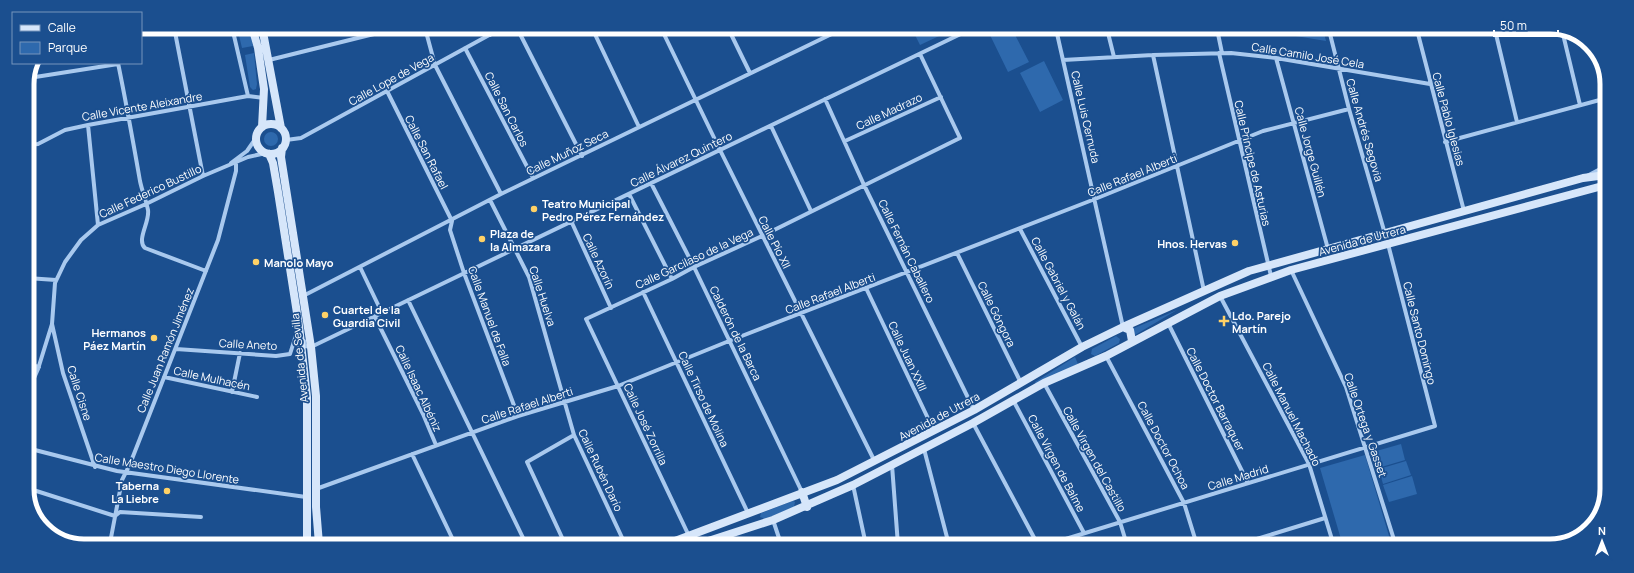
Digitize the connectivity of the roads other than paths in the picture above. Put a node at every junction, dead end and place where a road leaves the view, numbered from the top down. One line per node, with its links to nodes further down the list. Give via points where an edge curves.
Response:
1 (175, 34): 44 (street)
2 (234, 34): 37 (street)
3 (254, 34): 39 (street, via 261,66)
4 (263, 34): 28 (street)
5 (370, 34): 19 (street)
6 (427, 34): 31 (street)
7 (520, 34): 63 (street)
8 (595, 34): 52 (street)
9 (664, 34): 41 (street, Calle Pío XII)
10 (731, 34): 33 (street)
11 (829, 34): 33 (street, Calle Muñoz Seca)
12 (961, 34): 24 (street, Calle Álvarez Quintero)
13 (1057, 34): 29 (street, Calle Luis Cernuda)
14 (1108, 34): 26 (street)
15 (1219, 34): 23 (street, Calle Príncipe de Asturias)
16 (1330, 34): 32 (street, Calle Andrés Segovia)
17 (1418, 34): 35 (street, Calle Pablo Iglesias)
18 (1496, 34): 47 (street)
19 (365, 35): 28 (street)
20 (490, 35): 22 (street, Calle Lope de Vega)
21 (1564, 36): 43 (street)
22 (465, 48): 31 (street, Calle Lope de Vega); 70 (street, Calle San Carlos)
23 (1221, 53): 25 (street, Calle Camilo José Cela); 27 (street, Calle Camilo José Cela); 56 (street, Calle Príncipe de Asturias)
24 (920, 54): 38 (street); 40 (street, Calle Álvarez Quintero)
25 (1153, 55): 26 (street, Calle Camilo José Cela); 66 (street)
26 (1114, 57): 29 (street, Calle Camilo José Cela)
27 (1276, 58): 32 (street, Calle Camilo José Cela); 48 (street, Calle Jorge Guillén)
28 (269, 60): 53 (street)
29 (1063, 60): 77 (street, Calle Luis Cernuda)
30 (118, 64): 34 (street); 46 (street)
31 (435, 65): 36 (street, Calle Lope de Vega); 75 (street)
32 (1338, 69): 35 (street, Calle Camilo José Cela); 45 (street, Calle Andrés Segovia)
33 (750, 73): 41 (street, Calle Muñoz Seca)
34 (35, 77)
35 (1430, 84): 58 (street, Calle Pablo Iglesias)
36 (387, 91): 55 (street, Calle Lope de Vega, via 301,138); 82 (street, Calle San Rafael)
37 (248, 96): 39 (street, Calle Vicente Aleixandre); 44 (street, Calle Vicente Aleixandre)
38 (941, 97): 57 (street, Calle Madrazo); 73 (street, Calle Garcilaso de la Vega, via 960,138)
39 (264, 98): 51 (street)
40 (825, 99): 50 (street, Calle Álvarez Quintero); 57 (street, Calle Fernán Caballero)
41 (695, 100): 52 (street, Calle Muñoz Seca); 61 (street, Calle Pío XII)
42 (1600, 100): 43 (street)
43 (1580, 105): 47 (street)
44 (189, 107): 46 (street, Calle Vicente Aleixandre); 68 (street)
45 (1349, 109): 48 (street, Calle Rafael Alberti); 86 (street, Calle Andrés Segovia)
46 (129, 118): 49 (street, Calle Vicente Aleixandre); 79 (street)
47 (1517, 122): 58 (street)
48 (1294, 123): 56 (street, Calle Rafael Alberti); 90 (street, Calle Jorge Guillén)
49 (88, 125): 59 (street, Calle Vicente Aleixandre, via 65,130); 84 (street)
50 (771, 126): 61 (street, Calle Álvarez Quintero); 80 (street)
51 (262, 127): 53 (street, via 272,124); 54 (street)
52 (639, 127): 63 (street, Calle Muñoz Seca)
53 (281, 128): 55 (street)
54 (256, 138): 62 (street, via 259,147); 65 (street, Calle Federico Bustillo, via 246,151)
55 (286, 140): 60 (street)
56 (1239, 140): 66 (street, Calle Rafael Alberti); 93 (street, Calle Príncipe de Asturias)
57 (845, 141): 73 (street, Calle Fernán Caballero)
58 (1445, 142): 81 (street, Calle Pablo Iglesias)
59 (34, 144)
60 (282, 148): 62 (street, via 276,153); 106 (street, Avenida de Sevilla, via 281,157)
61 (720, 150): 72 (street, Calle Álvarez Quintero); 87 (street, Calle Pío XII)
62 (268, 153): 64 (street, Calle Federico Bustillo); 116 (street, Avenida de Sevilla, via 273,164)
63 (582, 156): 70 (street, Calle Muñoz Seca)
64 (236, 162): 65 (street, Calle Federico Bustillo); 96 (street, Calle Juan Ramón Jiménez, via 236,171 218,240)
65 (230, 164): 68 (street, Calle Federico Bustillo)
66 (1176, 167): 77 (street, Calle Rafael Alberti); 104 (street)
67 (1600, 169): 71 (street, Avenida de Utrera)
68 (203, 176): 79 (street, Calle Federico Bustillo)
69 (1600, 176): 71 (street, Avenida de Utrera)
70 (533, 178): 75 (street, Calle Muñoz Seca)
71 (1583, 178): 81 (street, Avenida de Utrera)
72 (651, 183): 76 (street, Calle Álvarez Quintero); 92 (street, Calderón de la Barca)
73 (864, 185): 80 (street, Calle Garcilaso de la Vega); 97 (street, Calle Fernán Caballero)
74 (1600, 187): 88 (street, Avenida de Utrera)
75 (501, 194): 78 (street, Calle Muñoz Seca)
76 (629, 194): 83 (street, Calle Álvarez Quintero); 101 (street)
77 (1095, 199): 85 (street, Calle Rafael Alberti); 117 (street, Calle Luis Cernuda)
78 (490, 200): 82 (street, Calle Muñoz Seca); 89 (street, Calle Huelva)
79 (146, 204): 84 (street, Calle Federico Bustillo); 96 (street, via 148,216 141,240 143,246)
80 (811, 211): 87 (street, Calle Garcilaso de la Vega)
81 (1465, 212): 86 (street, Avenida de Utrera)
82 (452, 220): 94 (street, Calle Muñoz Seca); 98 (street, Calle Manuel de Falla, via 450,230)
83 (572, 223): 89 (street, Calle Álvarez Quintero); 109 (street, Calle Azorín)
84 (98, 225): 102 (street, Calle Federico Bustillo, via 76,246)
85 (1020, 229): 91 (street, Calle Rafael Alberti); 121 (street, Calle Gabriel y Galán)
86 (1385, 234): 90 (street, Avenida de Utrera)
87 (762, 236): 92 (street, Calle Garcilaso de la Vega); 111 (street, Calle Pío XII)
88 (1388, 244): 95 (street, Avenida de Utrera); 141 (street, Calle Santo Domingo)
89 (515, 248): 98 (street, Calle Álvarez Quintero); 137 (street, Calle Huelva, via 529,277)
90 (1328, 250): 93 (street, Avenida de Utrera)
91 (957, 253): 97 (street, Calle Rafael Alberti); 131 (street, Calle Góngora)
92 (694, 266): 101 (street, Calle Garcilaso de la Vega); 118 (street, Calderón de la Barca)
93 (1268, 266): 99 (street, Calle Príncipe de Asturias); 104 (street, Avenida de Utrera)
94 (360, 268): 106 (street, Calle Muñoz Seca); 110 (street)
95 (1291, 270): 99 (street, Avenida de Utrera); 146 (street, Calle Ortega y Gasset, via 1346,387)
96 (206, 271): 122 (street, Calle Juan Ramón Jiménez)
97 (908, 272): 103 (street, Calle Rafael Alberti); 138 (street, Calle Fernán Caballero)
98 (464, 273): 108 (street, Calle Álvarez Quintero); 139 (street, Calle Manuel de Falla)
99 (1271, 276): 107 (street, Avenida de Utrera)
100 (34, 278): 102 (street)
101 (672, 279): 105 (street, Calle Garcilaso de la Vega)
102 (56, 280): 115 (street, Calle Federico Bustillo)
103 (866, 288): 111 (street, Calle Rafael Alberti); 142 (street, Calle Juan XXIII)
104 (1204, 290): 117 (street, Avenida de Utrera)
105 (643, 292): 109 (street, Calle Garcilaso de la Vega); 125 (street, Calle Tirso de Molina)
106 (303, 296): 120 (street, Avenida de Sevilla)
107 (1220, 296): 114 (street, Avenida de Utrera); 151 (street, Calle Manuel Machado)
108 (408, 300): 110 (street, Calle Álvarez Quintero); 143 (street)
109 (611, 308): 113 (street, Calle Garcilaso de la Vega)
110 (382, 314): 112 (street, Calle Álvarez Quintero)
111 (802, 314): 118 (street, Calle Rafael Alberti); 150 (street, Calle Pío XII)
112 (375, 317): 120 (street, Calle Álvarez Quintero); 145 (street, Calle Isaac Albéniz)
113 (586, 319): 133 (street, Calle José Zorrilla)
114 (1168, 323): 119 (street, Avenida de Utrera); 155 (street, Calle Doctor Barraquer)
115 (52, 324): 128 (street); 153 (street, Calle Cisne, via 63,373)
116 (299, 326): 120 (street, via 305,345); 123 (street, Calle Aneto, via 290,354 276,356); 160 (street, Avenida de Sevilla, via 307,397)
117 (1123, 327): 119 (street, via 1130,330); 121 (street, Avenida de Utrera)
118 (729, 341): 125 (street, Calle Rafael Alberti); 159 (street, Calderón de la Barca)
119 (1132, 341): 124 (street, Avenida de Utrera)
120 (311, 347): 157 (street, Avenida de Sevilla, via 316,396)
121 (1082, 347): 126 (street, via 1080,357); 131 (street, Avenida de Utrera)
122 (176, 350): 123 (street, Calle Aneto); 129 (street, Calle Juan Ramón Jiménez)
123 (240, 353): 134 (street)
124 (1106, 356): 126 (street, Avenida de Utrera); 161 (street, Calle Doctor Ochoa)
125 (677, 362): 133 (street, Calle Rafael Alberti); 163 (street, Calle Tirso de Molina)
126 (1086, 364): 132 (street, Avenida de Utrera)
127 (34, 366): 128 (street)
128 (39, 367): 130 (street)
129 (164, 377): 134 (street, Calle Mulhacén); 154 (street, Calle Juan Ramón Jiménez)
130 (34, 378)
131 (1021, 383): 138 (street, Avenida de Utrera)
132 (1044, 383): 136 (street, Avenida de Utrera); 168 (street, Calle Virgen del Castillo)
133 (618, 386): 137 (street, Calle Rafael Alberti); 171 (street, Calle José Zorrilla)
134 (232, 392): 135 (street, Calle Mulhacén)
135 (257, 397)
136 (1013, 400): 140 (street, Avenida de Utrera); 170 (street, Calle Virgen de Balme)
137 (565, 402): 139 (street, Calle Rafael Alberti); 144 (street, Calle Rubén Darío)
138 (974, 410): 142 (street, Avenida de Utrera)
139 (518, 416): 143 (street, Calle Rafael Alberti)
140 (973, 423): 147 (street, Avenida de Utrera); 185 (street)
141 (1435, 426): 146 (street, Calle Madrid)
142 (934, 431): 150 (street, Avenida de Utrera)
143 (472, 433): 145 (street, Calle Rafael Alberti); 176 (street)
144 (574, 435): 177 (street, via 527,462); 178 (street, Calle Rubén Darío)
145 (436, 445): 149 (street, Calle Rafael Alberti)
146 (1366, 447): 151 (street, Calle Madrid); 191 (street, Calle Ortega y Gasset)
147 (924, 449): 152 (street, Avenida de Utrera); 184 (street)
148 (34, 450): 153 (street, Calle Maestro Diego Llorente)
149 (412, 454): 157 (street, Calle Rafael Alberti); 175 (street)
150 (875, 462): 159 (street, Avenida de Utrera, via 837,480)
151 (1309, 464): 155 (street, Calle Madrid); 166 (street, Calle Manuel Machado)
152 (892, 465): 156 (street, Avenida de Utrera); 183 (street)
153 (95, 467): 154 (street, Calle Maestro Diego Llorente)
154 (126, 472): 160 (street, Calle Maestro Diego Llorente); 164 (street, Calle Juan Ramón Jiménez)
155 (1248, 483): 161 (street, Calle Madrid)
156 (853, 485): 162 (street, Avenida de Utrera); 182 (street)
157 (316, 489): 174 (street, Avenida de Sevilla)
158 (34, 490): 164 (street)
159 (802, 492): 162 (street); 163 (street, Avenida de Utrera)
160 (306, 497): 173 (street, Avenida de Sevilla)
161 (1184, 503): 168 (street, Calle Madrid); 188 (street, Calle Doctor Ochoa)
162 (807, 507): 167 (street, Avenida de Utrera)
163 (748, 513): 169 (street, via 748,523); 171 (street)
164 (115, 516): 165 (street, via 120,512); 172 (street, Calle Juan Ramón Jiménez)
165 (200, 517)
166 (1326, 518): 189 (street); 190 (street, Calle Manuel Machado)
167 (773, 520): 169 (street, Avenida de Utrera); 181 (street)
168 (1120, 522): 170 (street, Calle Madrid); 187 (street, Calle Virgen del Castillo)
169 (755, 527): 180 (street)
170 (1084, 533): 186 (street, Calle Madrid)
171 (689, 536): 179 (street)
172 (111, 539)
173 (307, 539)
174 (319, 539)
175 (453, 539)
176 (524, 539)
177 (563, 539)
178 (623, 539)
179 (681, 539)
180 (724, 539)
181 (779, 539)
182 (865, 539)
183 (898, 539)
184 (947, 539)
185 (1035, 539)
186 (1065, 539)
187 (1125, 539)
188 (1195, 539)
189 (1257, 539)
190 (1332, 539)
191 (1394, 539)

